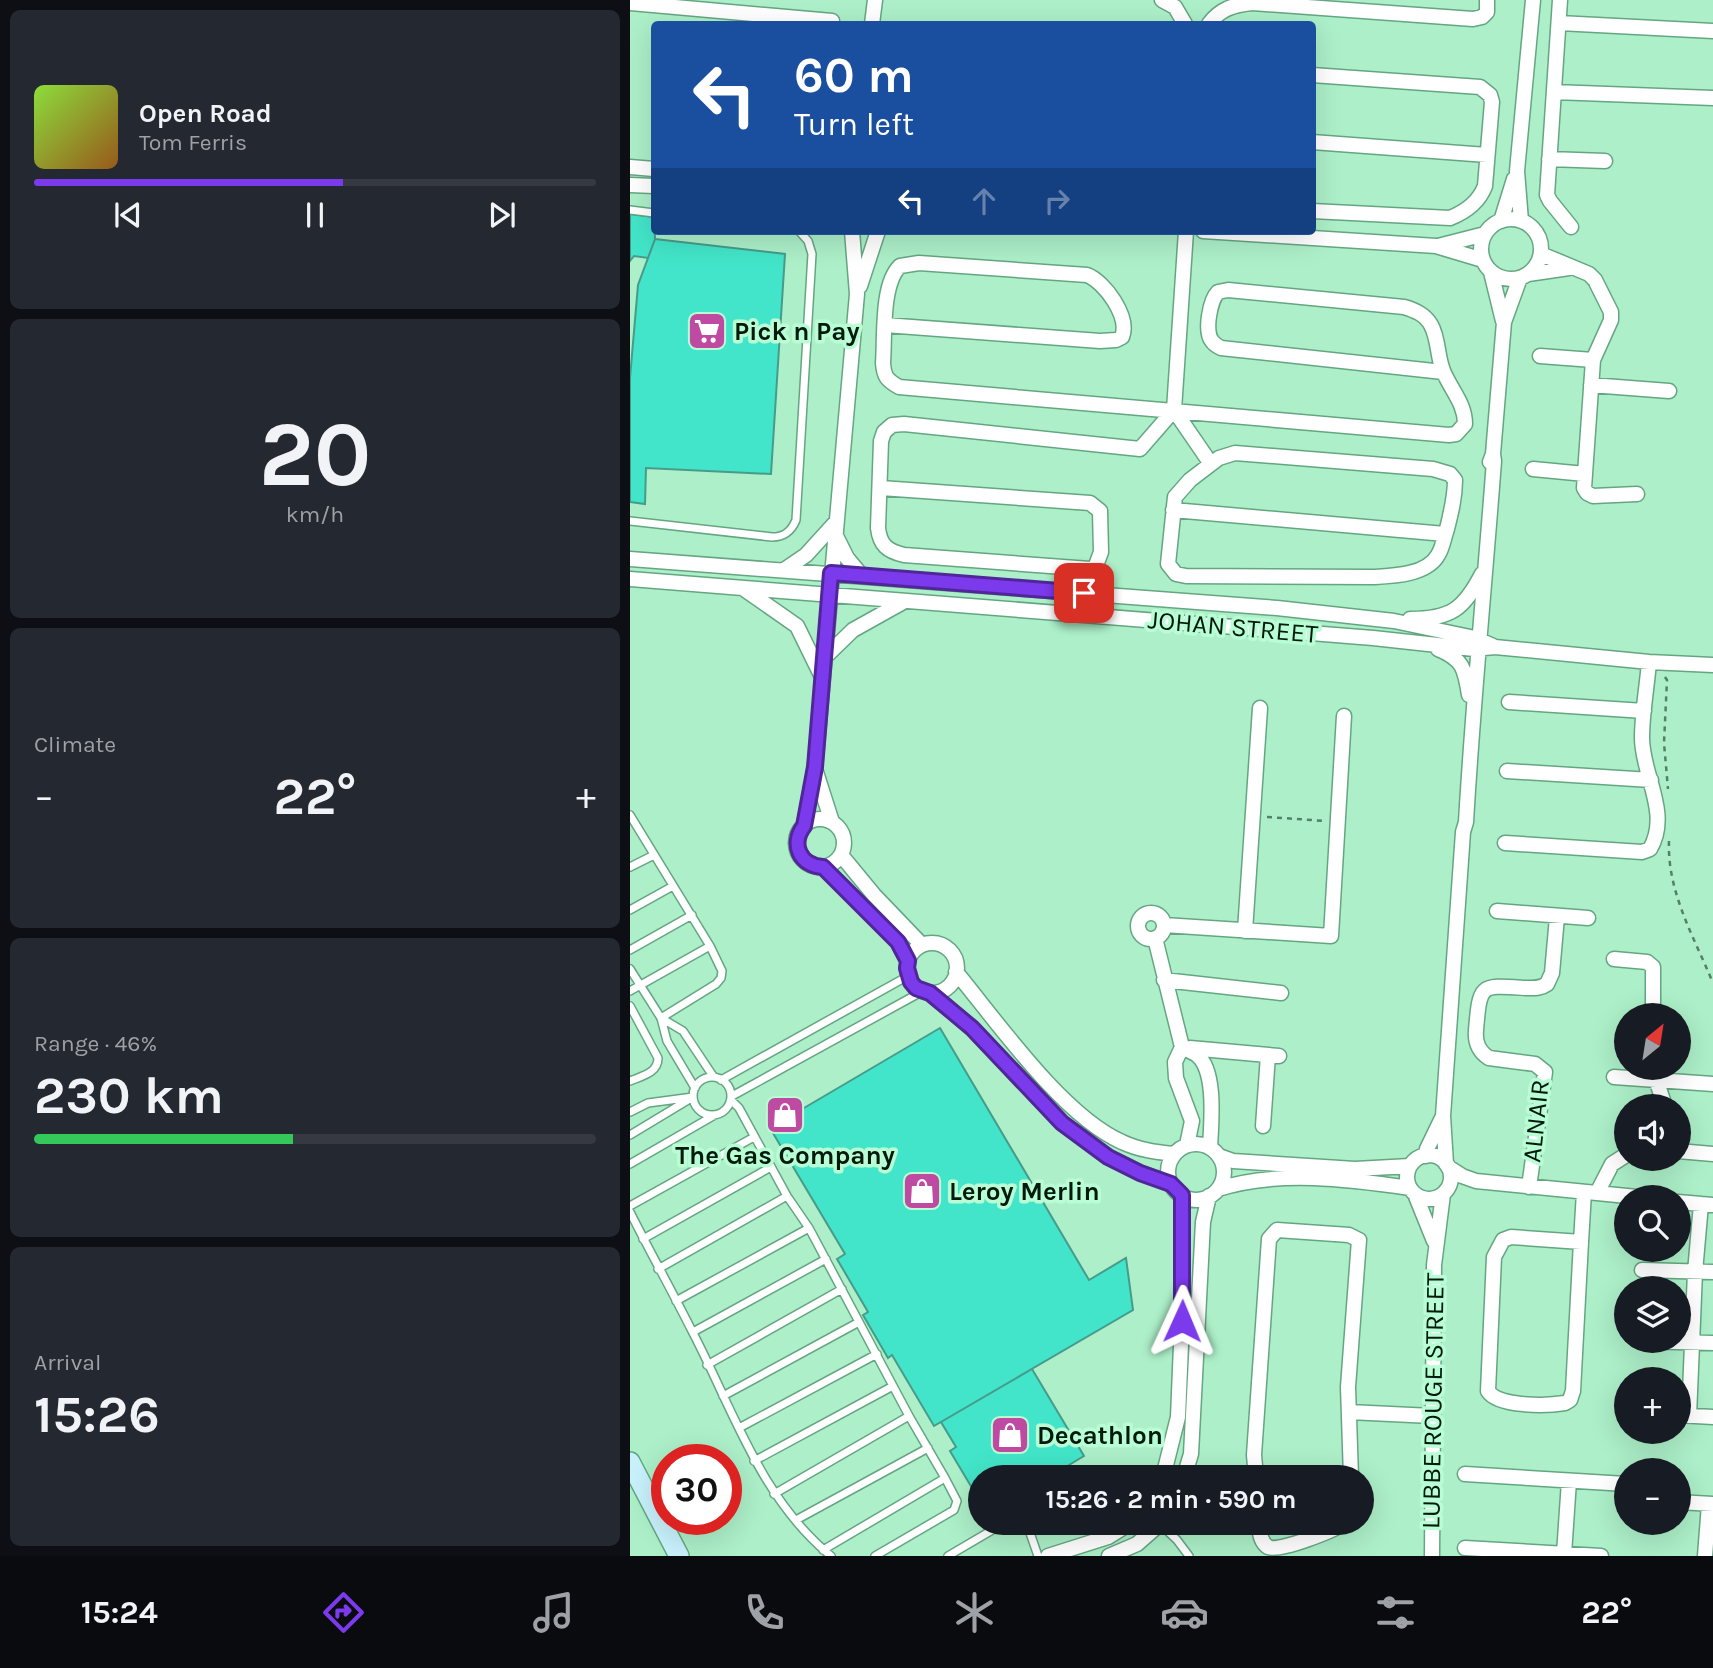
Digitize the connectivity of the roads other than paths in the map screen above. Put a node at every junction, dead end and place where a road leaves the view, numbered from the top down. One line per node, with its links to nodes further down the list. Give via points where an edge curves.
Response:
1 (875, 0): 8 (street)
2 (1162, 0): 9 (street, via 1175,7)
3 (1487, 0): 10 (street, via 1487,12 1473,19 1252,3 1237,4)
4 (1533, 0): 22 (street)
5 (1560, 0): 11 (street)
6 (630, 3): 7 (street)
7 (821, 21)
8 (873, 21)
9 (1183, 21)
10 (1211, 21)
11 (1559, 23): 12 (street); 14 (street)
12 (1713, 31)
13 (1316, 75): 17 (street, via 1480,87 1492,102)
14 (1554, 92): 15 (street); 18 (street)
15 (1713, 98)
16 (1316, 142): 17 (street)
17 (1487, 155): 26 (street, via 1483,193 1463,213 1450,218)
18 (1549, 159): 19 (street); 30 (street, via 1547,195)
19 (1605, 162)
20 (630, 167): 21 (street)
21 (651, 169)
22 (1517, 171): 28 (street); 29 (street)
23 (630, 185): 24 (street)
24 (651, 186)
25 (630, 210): 27 (lane)
26 (1316, 211)
27 (651, 212)
28 (1501, 221): 29 (street); 31 (street)
29 (1521, 221): 38 (street, via 1536,232)
30 (1572, 227)
31 (1485, 234): 37 (street); 39 (street, via 1482,244)
32 (803, 235): 58 (lane, via 812,254 793,527 772,537)
33 (852, 235): 42 (street)
34 (877, 235): 42 (street)
35 (1186, 235): 50 (street)
36 (1265, 235): 37 (street)
37 (1436, 246): 39 (street)
38 (1541, 254): 40 (street); 41 (street, via 1535,268)
39 (1487, 266): 41 (street, via 1500,277); 43 (street)
40 (1569, 268): 41 (street); 46 (street, via 1595,280 1611,312)
41 (1524, 276): 43 (street)
42 (857, 294): 59 (street)
43 (1504, 322): 51 (street)
44 (885, 325): 44 (street, via 887,292 894,272 900,266 919,263 1087,275 1104,285 1125,330 1116,340 1100,341); 50 (street, via 884,374 899,387)
45 (1541, 356): 46 (street)
46 (1593, 360): 48 (street)
47 (1443, 372): 47 (street, via 1432,325 1404,307 1228,290 1218,292 1210,304 1209,333 1221,348); 50 (street, via 1465,415 1465,424 1456,434)
48 (1591, 385): 49 (street); 54 (street)
49 (1669, 391)
50 (1174, 410): 52 (street); 55 (street, via 1140,449 892,425 881,441)
51 (1493, 454): 64 (street); 72 (street)
52 (1211, 464): 57 (street, via 1181,488); 60 (street, via 1235,453 1441,471 1455,480)
53 (1533, 469): 54 (street)
54 (1585, 474): 56 (street, via 1584,488 1592,496)
55 (881, 488): 55 (street, via 879,540 893,552 1090,569 1099,561 1100,511 1090,503)
56 (1637, 494)
57 (1173, 510): 60 (street); 60 (street, via 1168,564 1176,574 1186,576 1400,575 1437,558)
58 (630, 521)
59 (835, 527): 62 (street); 63 (street); 65 (street, via 848,558)
60 (1445, 534)
61 (630, 559): 62 (street, JOHAN STREET)
62 (784, 570): 63 (street, JOHAN STREET)
63 (831, 573): 65 (street, JOHAN STREET); 68 (street)
64 (1482, 573): 70 (street, JOHAN STREET, via 1463,604 1450,613); 72 (street)
65 (862, 576): 70 (street, JOHAN STREET)
66 (630, 579): 67 (street, JOHAN STREET)
67 (742, 588): 68 (street, JOHAN STREET); 76 (street, via 797,626)
68 (830, 595): 69 (street, JOHAN STREET); 73 (street)
69 (906, 601): 71 (street, JOHAN STREET); 73 (street, via 853,629)
70 (1381, 619): 72 (street, JOHAN STREET)
71 (1417, 642): 72 (street, JOHAN STREET); 77 (street, JOHAN STREET, via 1456,658)
72 (1477, 644): 74 (street); 77 (street); 89 (street)
73 (823, 659): 76 (street)
74 (1652, 663): 75 (street); 80 (street)
75 (1713, 665)
76 (822, 677): 82 (street)
77 (1469, 696): 89 (street, via 1461,818)
78 (1509, 702): 80 (street)
79 (1260, 708): 102 (street)
80 (1644, 711): 84 (street, via 1642,740)
81 (1344, 716): 102 (street, via 1331,936)
82 (815, 767): 86 (street); 87 (street)
83 (1507, 771): 84 (street)
84 (1650, 780): 90 (street, via 1657,821 1647,851)
85 (630, 815): 88 (lane)
86 (832, 822): 87 (street, via 818,820); 92 (street, via 844,840)
87 (804, 826): 94 (street, via 797,839 799,853 809,864)
88 (634, 829): 91 (lane)
89 (1464, 832): 130 (street)
90 (1505, 843)
91 (654, 855): 93 (lane); 95 (lane)
92 (841, 855): 94 (street); 104 (street)
93 (630, 867)
94 (823, 867): 108 (street, via 898,942)
95 (673, 886): 96 (lane); 98 (lane)
96 (630, 910)
97 (1497, 911): 99 (street)
98 (692, 915): 105 (lane); 106 (lane)
99 (1557, 916): 100 (street); 147 (street, ALNAIR, via 1547,984 1537,988 1492,986 1479,999 1476,1035 1483,1054 1535,1064 1545,1072)
100 (1588, 918)
101 (1164, 925): 102 (street); 103 (street); 103 (street, via 1153,913 1139,920 1140,933)
102 (1245, 931)
103 (1155, 938): 111 (street)
104 (922, 945): 108 (street); 110 (street, via 944,947 954,958)
105 (710, 946): 112 (lane); 118 (lane, via 721,978)
106 (630, 950)
107 (1614, 959): 116 (street, via 1647,962 1653,967)
108 (908, 968): 114 (street, via 911,982); 121 (lane)
109 (630, 969): 112 (lane)
110 (956, 972): 114 (street, via 950,985); 137 (street, via 1065,1101 1119,1141)
111 (1164, 980): 115 (street); 119 (street)
112 (641, 986): 113 (lane); 118 (lane)
113 (630, 991)
114 (927, 992): 127 (lane); 146 (street, via 972,1028 1062,1123 1108,1157)
115 (1281, 993)
116 (1653, 1003)
117 (630, 1006): 123 (lane, via 658,1058 654,1070)
118 (661, 1018): 120 (lane, via 683,1031); 125 (lane, via 667,1041)
119 (1182, 1047): 131 (street, via 1273,1056); 134 (street, via 1175,1062 1192,1121); 135 (street, via 1199,1056 1209,1079)
120 (713, 1076): 121 (lane); 125 (lane)
121 (721, 1080): 127 (lane)
122 (1690, 1080): 124 (street)
123 (630, 1081)
124 (1713, 1084)
125 (695, 1088): 126 (lane)
126 (693, 1097): 128 (lane, via 648,1102); 129 (lane, via 696,1107); 132 (lane)
127 (732, 1098): 129 (lane, via 723,1112); 133 (lane)
128 (630, 1112)
129 (713, 1115): 141 (lane)
130 (1443, 1116): 139 (street); 143 (street)
131 (1263, 1126)
132 (630, 1135)
133 (754, 1137): 144 (lane); 156 (lane)
134 (1187, 1145): 135 (street); 137 (street)
135 (1215, 1152): 142 (street, via 1233,1161 1338,1168); 151 (street, via 1224,1175)
136 (1691, 1152): 138 (street)
137 (1174, 1154): 146 (street, via 1168,1168)
138 (1713, 1154)
139 (1426, 1156): 142 (street); 143 (street)
140 (1614, 1163): 150 (street)
141 (630, 1164)
142 (1410, 1166): 148 (street, via 1407,1181)
143 (1447, 1166): 145 (street); 149 (street, via 1450,1182)
144 (771, 1167): 154 (lane); 159 (lane)
145 (1476, 1181): 147 (street); 149 (street)
146 (1171, 1184): 153 (street)
147 (1529, 1187): 150 (street)
148 (1412, 1191): 149 (street, via 1429,1199); 151 (street, via 1372,1183 1278,1178 1244,1181); 161 (street, LUBBE ROUGE STREET)
149 (1445, 1192): 161 (street, LUBBE ROUGE STREET)
150 (1591, 1192): 152 (street); 160 (street)
151 (1214, 1193): 153 (street, via 1197,1199); 188 (street, via 1203,1222)
152 (1614, 1194)
153 (1182, 1195): 187 (street, via 1178,1418)
154 (787, 1196): 158 (lane); 163 (lane)
155 (1707, 1205): 165 (street)
156 (630, 1206)
157 (630, 1212): 159 (lane)
158 (809, 1228): 162 (lane); 168 (lane)
159 (643, 1239): 163 (lane)
160 (1581, 1241): 160 (street, via 1572,1396 1560,1404 1497,1400 1487,1384 1497,1248 1511,1237)
161 (1435, 1246): 181 (street, LUBBE ROUGE STREET)
162 (826, 1259): 167 (lane); 170 (lane)
163 (659, 1269): 168 (lane)
164 (1643, 1270): 165 (street)
165 (1695, 1272): 166 (street); 171 (street)
166 (1713, 1272)
167 (842, 1289): 169 (lane); 174 (lane)
168 (676, 1301): 170 (lane)
169 (859, 1322): 173 (lane); 177 (lane)
170 (693, 1332): 174 (lane)
171 (1692, 1342): 172 (street); 175 (street)
172 (1713, 1343)
173 (877, 1354): 176 (lane); 183 (lane)
174 (707, 1364): 177 (lane)
175 (1689, 1367)
176 (893, 1386): 180 (lane); 185 (lane)
177 (723, 1396): 183 (lane)
178 (1349, 1412): 181 (street); 189 (street, via 1359,1240 1349,1235 1277,1230 1269,1239); 190 (street)
179 (1691, 1415): 182 (street)
180 (909, 1416): 184 (lane); 195 (lane)
181 (1432, 1416): 218 (street, LUBBE ROUGE STREET)
182 (1713, 1417)
183 (738, 1428): 185 (lane)
184 (928, 1448): 192 (lane); 198 (lane)
185 (754, 1461): 195 (lane)
186 (630, 1462): 210 (main road)
187 (1166, 1465)
188 (1188, 1465)
189 (1255, 1465)
190 (1351, 1465)
191 (1465, 1474): 193 (street)
192 (945, 1478): 207 (lane); 212 (lane, via 957,1501 954,1510)
193 (1569, 1481): 194 (street); 209 (street)
194 (1614, 1483)
195 (774, 1493): 198 (lane)
196 (1691, 1503): 197 (street)
197 (1711, 1504): 220 (street)
198 (796, 1520): 207 (lane)
199 (984, 1535): 213 (lane)
200 (1031, 1535): 214 (lane)
201 (1111, 1535): 215 (street)
202 (1147, 1535): 216 (street)
203 (1171, 1535): 217 (lane)
204 (1261, 1535): 205 (street, via 1266,1545 1278,1549)
205 (1313, 1535)
206 (1465, 1548): 208 (street)
207 (823, 1550): 211 (lane)
208 (1522, 1554): 209 (street)
209 (1564, 1554): 219 (street)
210 (679, 1556)
211 (831, 1556)
212 (875, 1556)
213 (948, 1556)
214 (1038, 1556)
215 (1048, 1556)
216 (1109, 1556)
217 (1189, 1556)
218 (1432, 1556)
219 (1601, 1556)
220 (1705, 1556)

